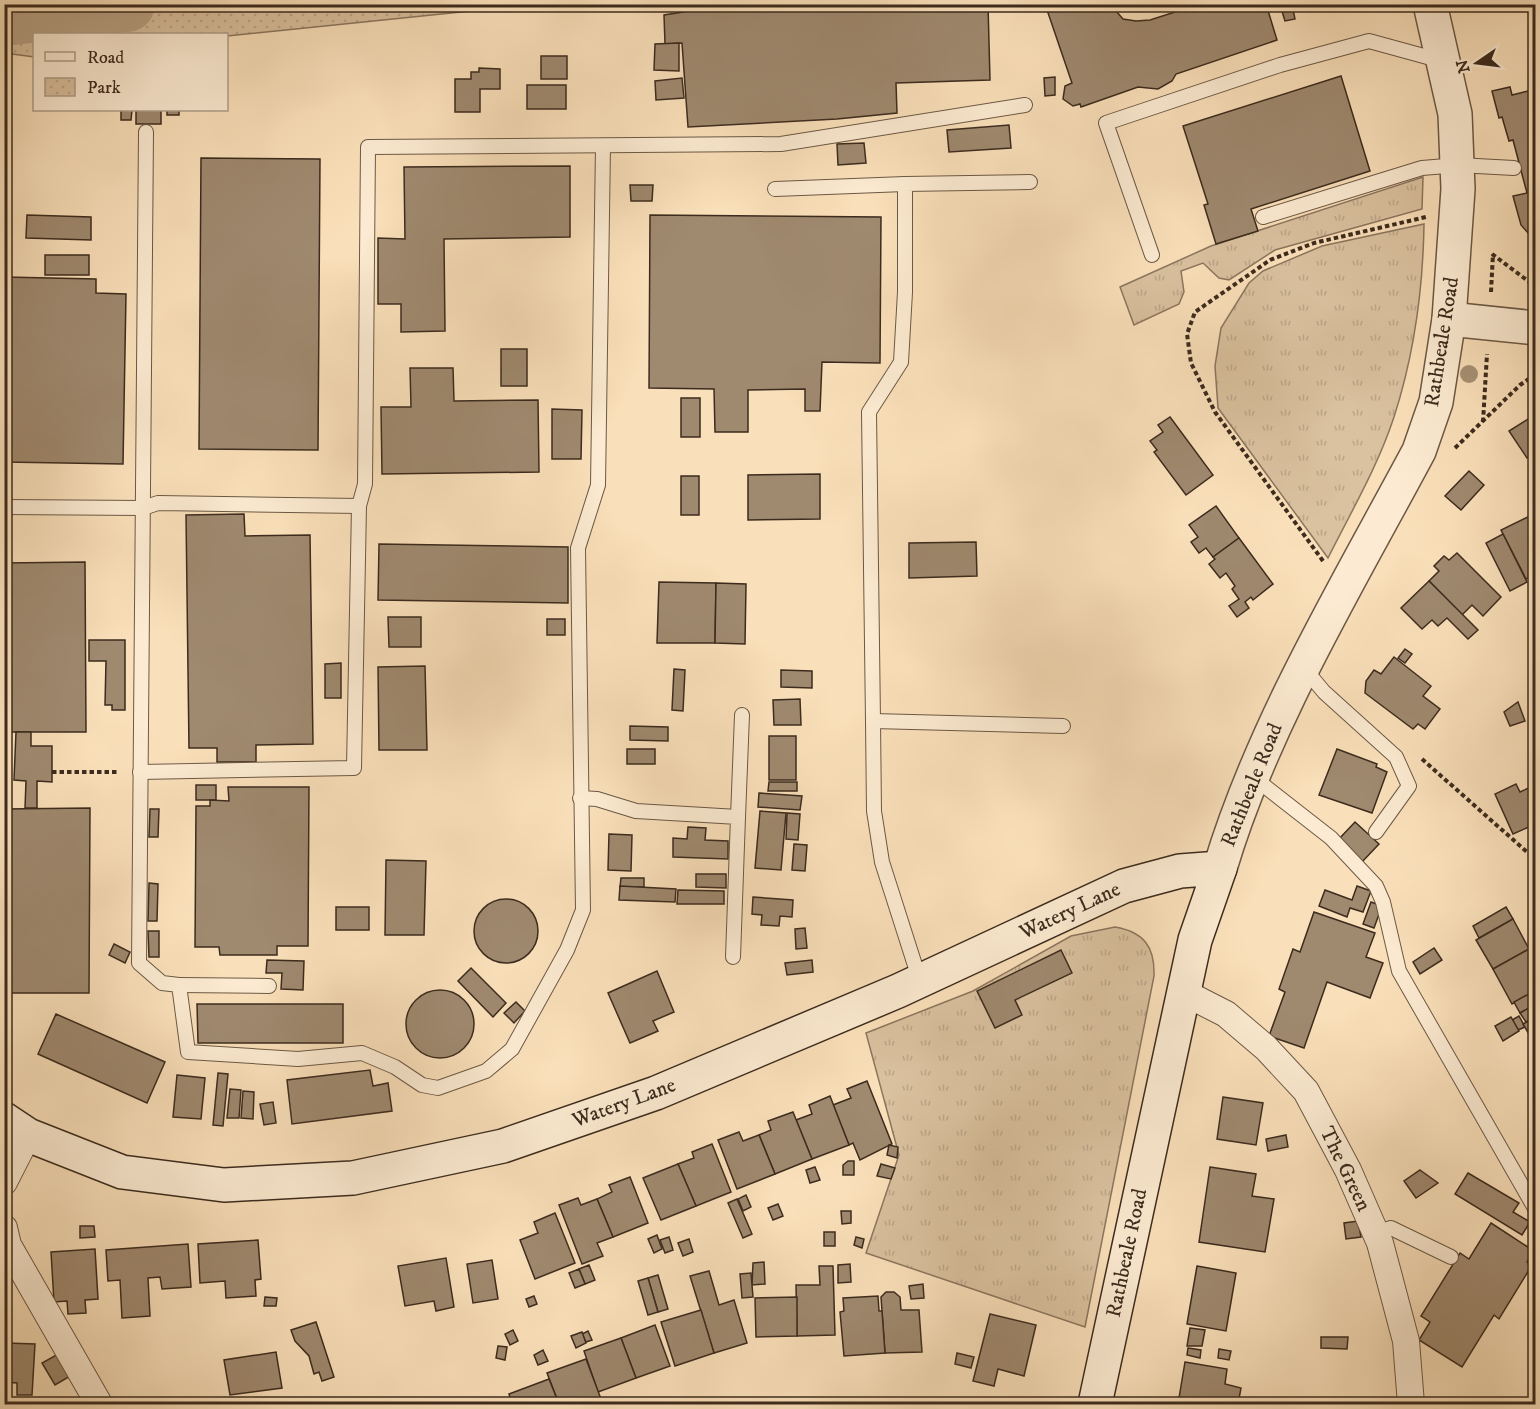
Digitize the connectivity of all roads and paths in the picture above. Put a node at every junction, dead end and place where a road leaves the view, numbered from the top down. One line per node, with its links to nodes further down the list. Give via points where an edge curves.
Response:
1 (1431, 9): 2 (main road, Rathbeale Road)
2 (1444, 61): 10 (main road, Rathbeale Road, via 1455,114); 13 (lane, via 1369,41 1280,65 1106,123)
3 (1024, 105): 5 (lane, via 781,144)
4 (146, 132): 21 (lane)
5 (603, 146): 19 (lane, via 368,147 365,484); 30 (lane, via 598,485 578,548)
6 (1514, 168): 10 (lane)
7 (1030, 182): 8 (lane)
8 (905, 183): 9 (lane); 25 (lane, via 901,362 869,412)
9 (776, 189)
10 (1458, 190): 11 (lane, via 1422,168); 12 (main road, Rathbeale Road); 22 (path, via 1422,217 1351,232 1270,260 1194,312 1187,334 1191,363 1215,412 1325,563)
11 (1263, 217)
12 (1455, 253): 14 (path, via 1493,254); 15 (main road, Rathbeale Road)
13 (1152, 255)
14 (1536, 287)
15 (1449, 318): 16 (main road); 18 (main road, Rathbeale Road, via 1436,402)
16 (1536, 328)
17 (1536, 374): 18 (path, via 1449,452)
18 (1419, 451): 22 (main road, Rathbeale Road)
19 (359, 506): 21 (lane, via 158,503); 28 (lane, via 354,768)
20 (4, 507): 21 (lane)
21 (143, 508): 28 (lane)
22 (1350, 581): 23 (main road, Rathbeale Road)
23 (1304, 668): 29 (main road, Rathbeale Road); 32 (lane, via 1324,692 1396,757 1409,786)
24 (742, 714): 31 (lane)
25 (873, 721): 26 (lane); 35 (lane, via 874,811 882,862)
26 (1063, 726)
27 (52, 772): 28 (path)
28 (140, 772): 36 (lane, via 139,963 162,983)
29 (1252, 776): 33 (main road, Rathbeale Road); 41 (lane, via 1331,838 1376,886 1399,971)
30 (580, 798): 31 (lane, via 597,799 636,812); 36 (lane, via 583,910 543,997 512,1049 486,1071 438,1088 422,1085 395,1067 362,1053 298,1059 188,1052)
31 (738, 817): 34 (lane)
32 (1376, 832)
33 (1220, 868): 35 (main road, Watery Lane, via 1180,871 1124,886); 38 (main road, Rathbeale Road, via 1195,940)
34 (733, 957)
35 (920, 981): 39 (main road, Watery Lane, via 645,1097 503,1146 353,1178 224,1185 122,1172)
36 (178, 986): 37 (lane)
37 (269, 987)
38 (1183, 992): 43 (street, The Green, via 1226,1014 1266,1048 1306,1091 1348,1170); 46 (main road, Rathbeale Road)
39 (16, 1127): 40 (street)
40 (4, 1182)
41 (1536, 1210)
42 (4, 1228): 45 (street, via 8,1245)
43 (1375, 1233): 44 (lane, via 1391,1228); 47 (street, The Green, via 1406,1341)
44 (1451, 1257)
45 (99, 1404)
46 (1095, 1404)
47 (1411, 1404)

